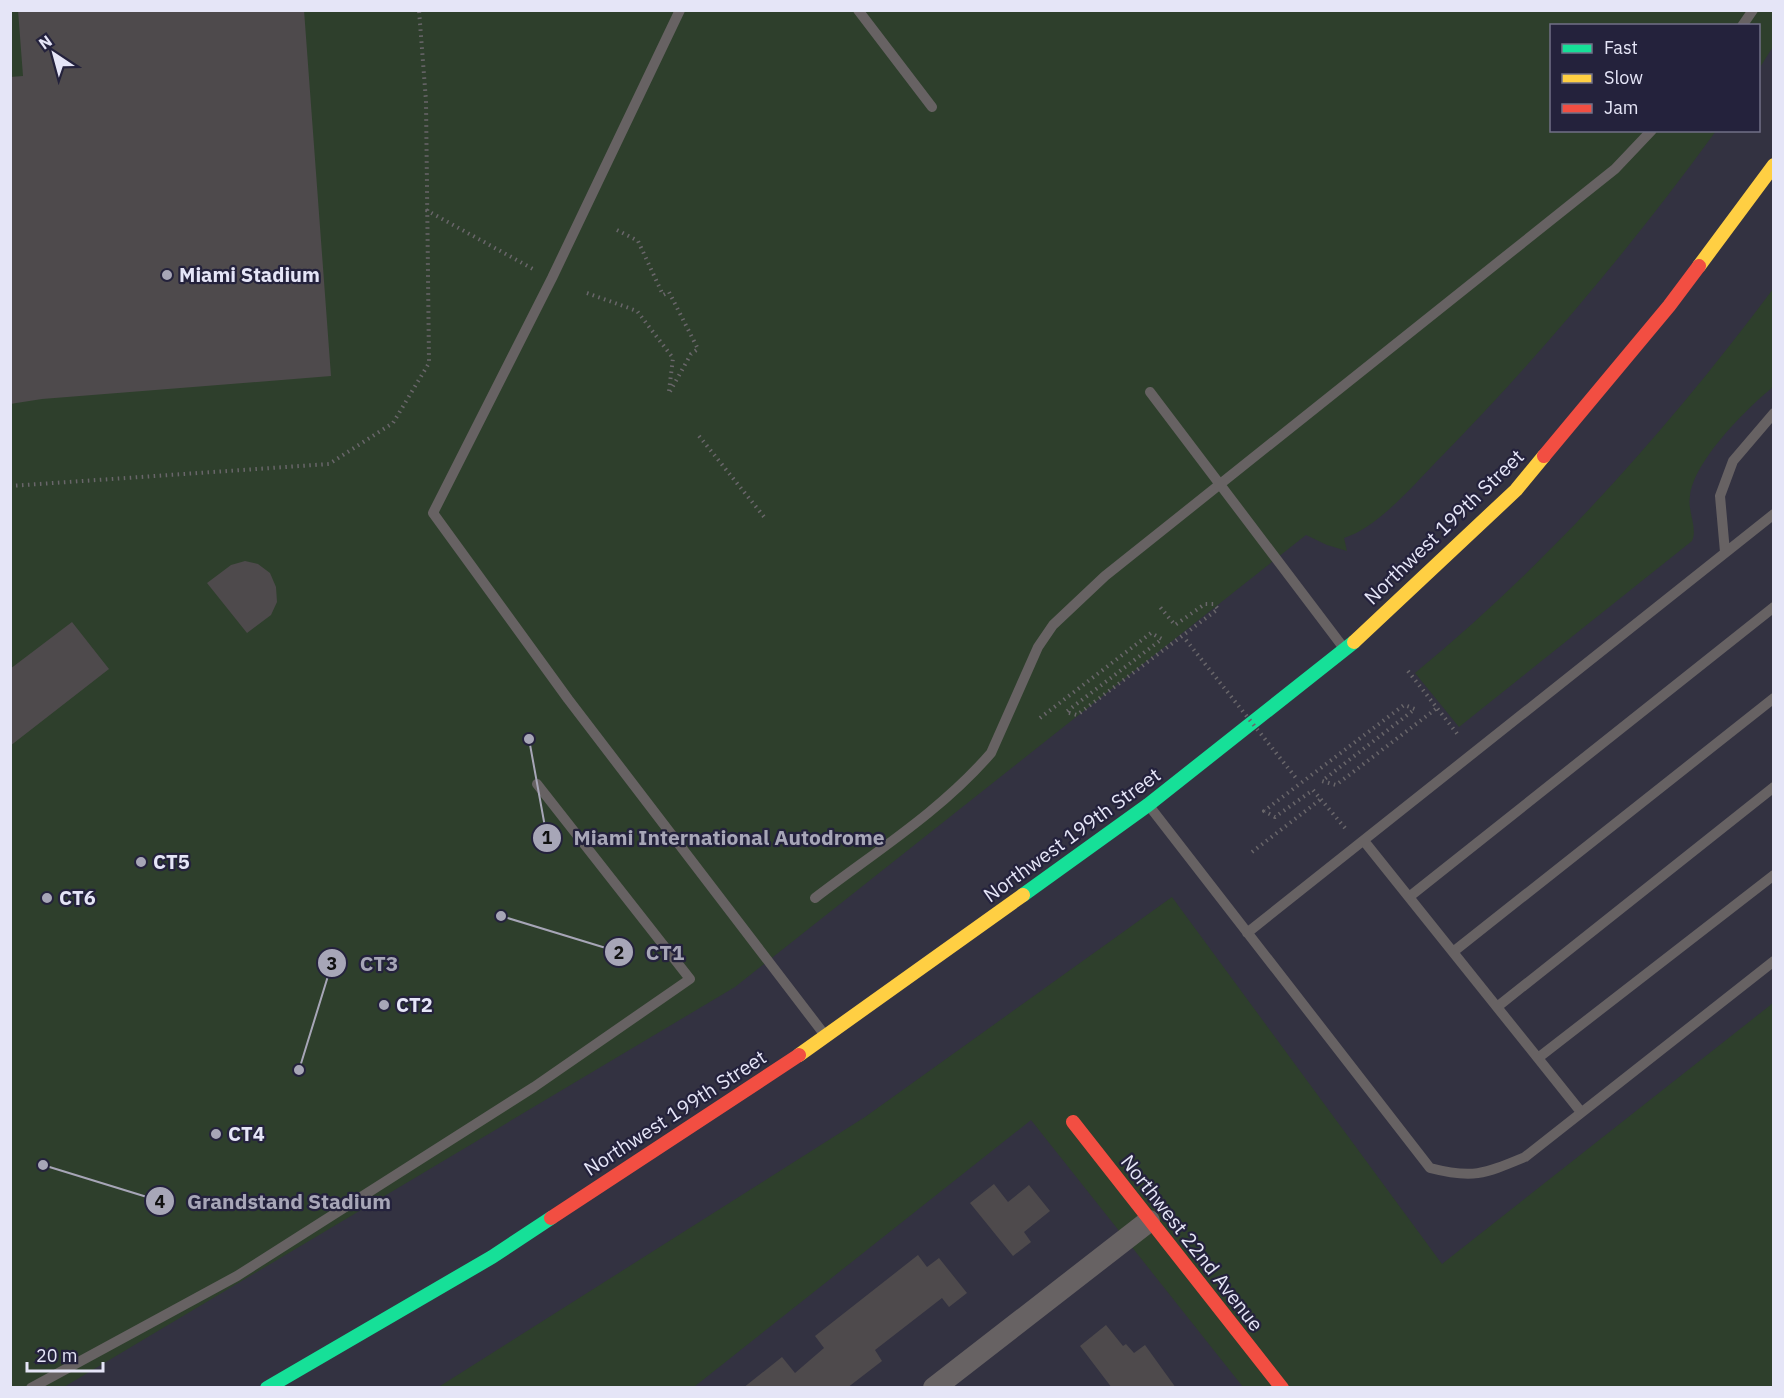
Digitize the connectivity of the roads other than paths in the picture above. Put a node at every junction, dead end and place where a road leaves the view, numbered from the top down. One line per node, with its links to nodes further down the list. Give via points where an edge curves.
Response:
1 (680, 10): 27 (lane, via 552,278 433,513 568,699)
2 (858, 10): 5 (lane)
3 (1753, 10): 4 (lane)
4 (1743, 24)
5 (932, 107)
6 (1650, 132): 10 (lane, via 1615,169)
7 (1773, 165): 14 (main road, Northwest 199th Street, via 1670,306 1516,490)
8 (1150, 392): 10 (lane)
9 (1773, 413): 12 (lane, via 1733,461 1720,496)
10 (1220, 487): 14 (lane); 22 (lane, via 1105,576 1053,625 1038,647 991,753 958,789)
11 (1773, 514): 12 (lane)
12 (1725, 552): 19 (lane)
13 (1773, 607): 21 (lane)
14 (1345, 650): 18 (main road, Northwest 199th Street)
15 (1773, 698): 24 (lane)
16 (537, 784): 32 (lane, via 690,979 534,1087 237,1276)
17 (1773, 787): 26 (lane)
18 (1148, 805): 23 (lane); 27 (main road, Northwest 199th Street)
19 (1364, 841): 21 (lane); 23 (lane)
20 (1773, 875): 28 (lane)
21 (1409, 897): 24 (lane)
22 (815, 898)
23 (1247, 933): 29 (lane, via 1430,1168 1455,1174 1483,1174 1525,1157)
24 (1453, 952): 26 (lane)
25 (1773, 961): 29 (lane)
26 (1497, 1007): 28 (lane)
27 (826, 1037): 33 (main road, Northwest 199th Street, via 492,1257)
28 (1538, 1058): 29 (lane)
29 (1581, 1112)
30 (1073, 1122): 31 (main road, Northwest 22nd Avenue)
31 (1149, 1221): 34 (street); 35 (main road, Northwest 22nd Avenue)
32 (31, 1388)
33 (267, 1388)
34 (934, 1388)
35 (1282, 1388)

